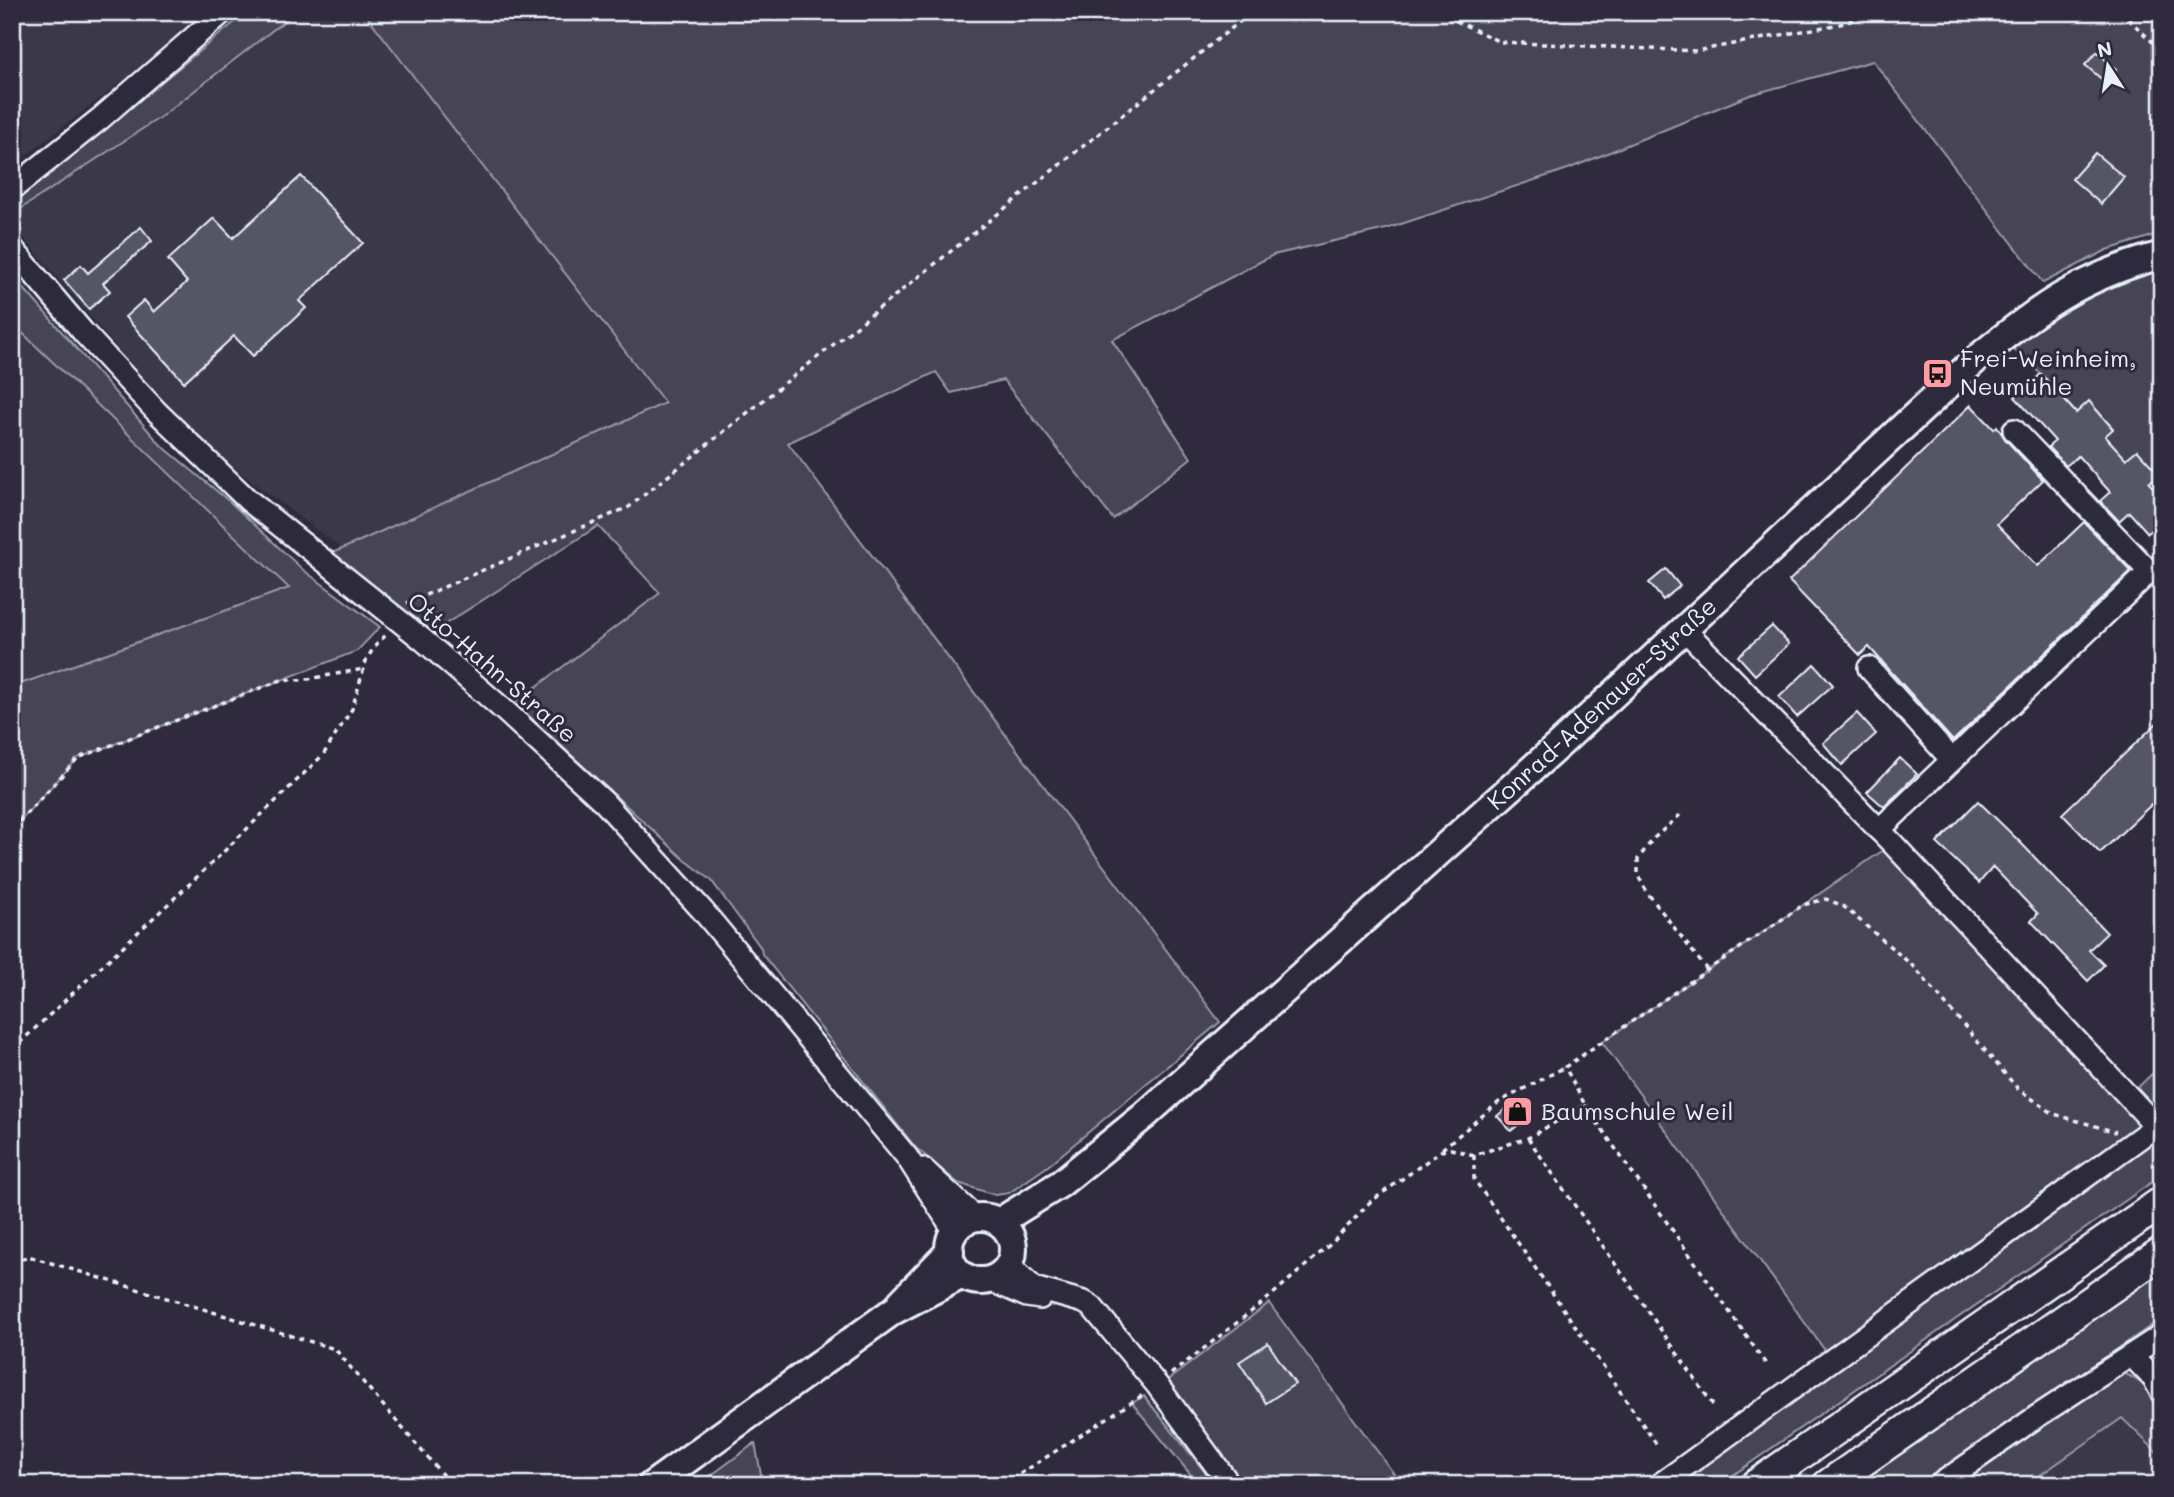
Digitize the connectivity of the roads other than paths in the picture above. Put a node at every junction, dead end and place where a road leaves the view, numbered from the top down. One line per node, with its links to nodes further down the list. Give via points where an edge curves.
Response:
1 (223, 12): 2 (street, via 95,113)
2 (12, 189)
3 (12, 248): 12 (street, Otto-Hahn-Straße, via 156,411 248,500 505,711 623,822 907,1157 941,1183)
4 (2162, 255): 6 (main road, Konrad-Adenauer-Straße, via 2095,277 2023,320)
5 (2014, 430): 8 (street, via 2145,568 2145,576)
6 (1684, 629): 9 (street); 12 (main road, Konrad-Adenauer-Straße, via 1144,1116 1060,1184)
7 (1869, 668): 8 (street)
8 (1951, 759): 9 (street)
9 (1879, 830): 10 (street)
10 (2159, 1124): 22 (street)
11 (2162, 1202): 23 (highway)
12 (978, 1232): 14 (main road, via 1013,1256); 15 (main road, via 952,1261); 16 (main road, Konrad-Adenauer-Straße)
13 (2162, 1252): 24 (highway)
14 (1000, 1272): 15 (main road, via 980,1281); 21 (street, via 1027,1296 1066,1298 1092,1307 1157,1385)
15 (962, 1275): 16 (main road, Konrad-Adenauer-Straße)
16 (893, 1311): 20 (main road, Konrad-Adenauer-Straße)
17 (2162, 1335): 18 (street)
18 (2132, 1356): 19 (street); 25 (street)
19 (2162, 1394)
20 (652, 1485)
21 (1230, 1485)
22 (1659, 1485)
23 (1756, 1485)
24 (1828, 1485)
25 (1939, 1485)

